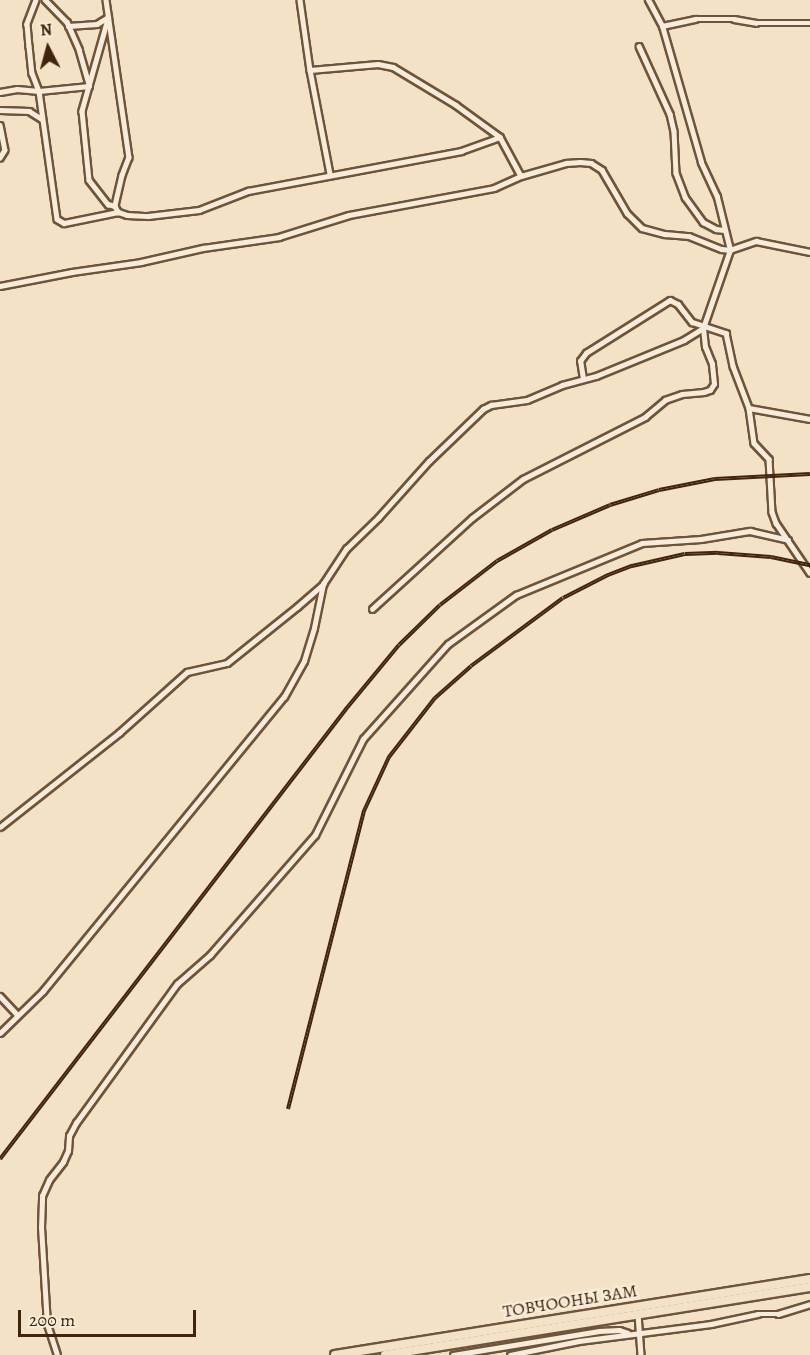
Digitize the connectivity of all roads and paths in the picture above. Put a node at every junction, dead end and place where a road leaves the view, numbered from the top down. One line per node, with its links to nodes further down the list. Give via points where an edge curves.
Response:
1 (36, 0): 13 (street, via 27,24 32,73)
2 (45, 0): 8 (street)
3 (106, 0): 6 (street)
4 (300, 0): 11 (street)
5 (648, 0): 9 (street)
6 (109, 16): 8 (street, via 97,24); 12 (street); 22 (street, via 129,157)
7 (810, 23): 9 (street, via 695,19)
8 (68, 26): 12 (street)
9 (662, 26): 24 (street)
10 (639, 46): 24 (street, via 670,114 676,173 685,197 704,222)
11 (310, 70): 18 (street, via 378,64 393,67); 20 (street)
12 (89, 86): 13 (street); 22 (street, via 82,111 89,180 108,204)
13 (39, 91): 14 (street, via 17,88); 16 (street)
14 (0, 92)
15 (0, 110): 16 (street, via 30,111)
16 (42, 119): 23 (street, via 59,223)
17 (0, 125): 19 (street, via 4,154)
18 (500, 137): 20 (street, via 460,151); 21 (street)
19 (0, 158)
20 (330, 174): 23 (street, via 248,191 199,210 148,216)
21 (521, 176): 25 (street, via 566,163 591,163 602,170 627,213 642,228 689,236); 27 (street, via 494,188 349,215 279,237)
22 (115, 206): 23 (street)
23 (118, 212)
24 (724, 230): 25 (street)
25 (730, 250): 26 (street, via 756,241); 28 (street)
26 (810, 252)
27 (0, 286)
28 (704, 328): 29 (street, via 663,349); 29 (street, via 692,322 674,301 664,302 582,357); 30 (street, via 722,331 729,339 733,366); 35 (street, via 714,375 710,390 665,400 645,417 523,479 472,518)
29 (583, 379): 34 (street, via 527,400 491,405 474,416 346,549)
30 (749, 408): 31 (street); 32 (street, via 754,443 769,459 772,512)
31 (810, 419)
32 (788, 540): 33 (street); 46 (street, via 750,531 642,543 516,595 448,644 363,739 315,835 210,955 177,984 76,1123 63,1162 42,1196 47,1325)
33 (810, 573)
34 (323, 584): 36 (street, via 237,657 188,672 119,733); 38 (street, via 304,661 284,697 50,982)
35 (372, 609)
36 (0, 827)
37 (0, 996): 38 (street)
38 (18, 1015): 39 (street)
39 (0, 1033)
40 (810, 1279): 47 (highway, ТОВЧООНЫ ЗАМ)
41 (810, 1287): 43 (highway, ТОВЧООНЫ ЗАМ)
42 (810, 1304): 45 (street, via 778,1314)
43 (638, 1314): 45 (street); 48 (highway, ТОВЧООНЫ ЗАМ)
44 (629, 1334): 45 (street); 49 (street, via 619,1329 599,1331); 50 (street)
45 (640, 1334): 51 (street)
46 (57, 1355)
47 (335, 1355)
48 (385, 1355)
49 (453, 1355)
50 (510, 1355)
51 (641, 1355)

